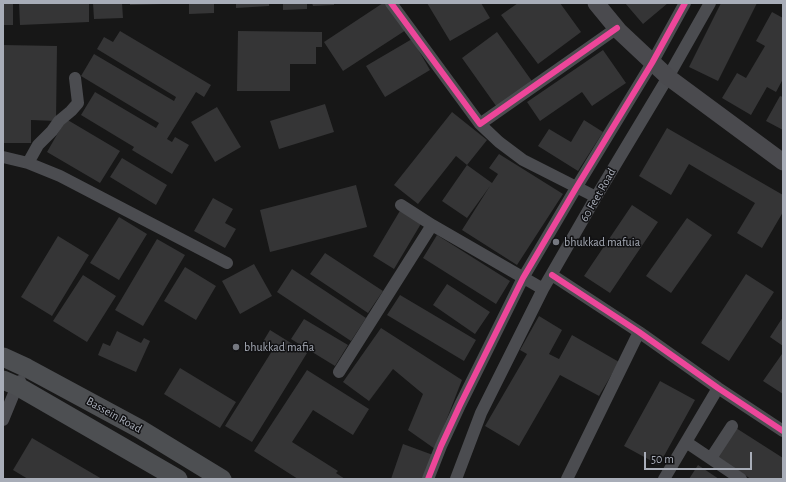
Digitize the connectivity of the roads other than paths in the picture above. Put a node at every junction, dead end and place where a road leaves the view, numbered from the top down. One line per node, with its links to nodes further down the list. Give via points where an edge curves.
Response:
1 (392, 3): 9 (street)
2 (596, 3): 5 (street)
3 (685, 3): 6 (street)
4 (710, 3): 7 (street, 60 Feet Road)
5 (617, 28): 6 (street); 9 (street)
6 (652, 63): 7 (street); 13 (street)
7 (668, 77): 11 (street); 14 (street, 60 Feet Road)
8 (75, 78): 12 (street, via 78,103 38,145)
9 (480, 124): 13 (street, via 522,160)
10 (3, 157): 12 (street)
11 (783, 162)
12 (28, 164): 17 (street, via 60,176)
13 (576, 188): 14 (street); 19 (street)
14 (596, 198): 18 (street, 60 Feet Road)
15 (401, 204): 16 (street)
16 (432, 225): 19 (street); 24 (street)
17 (227, 263)
18 (552, 275): 20 (street, 60 Feet Road); 21 (street)
19 (523, 278): 20 (street); 34 (street, via 460,405)
20 (543, 289): 35 (street, 60 Feet Road, via 481,414)
21 (639, 332): 26 (street); 36 (street)
22 (3, 357): 23 (main road, Bassein Road)
23 (27, 368): 25 (street); 33 (main road, Bassein Road, via 140,429)
24 (339, 372)
25 (10, 383): 27 (street); 32 (main road, Bassein Road)
26 (718, 388): 29 (street); 30 (street)
27 (3, 420)
28 (732, 426): 31 (street)
29 (783, 431)
30 (686, 442): 31 (street); 37 (street)
31 (711, 458): 38 (street)
32 (178, 479)
33 (222, 479)
34 (428, 479)
35 (456, 479)
36 (567, 479)
37 (664, 479)
38 (742, 479)

